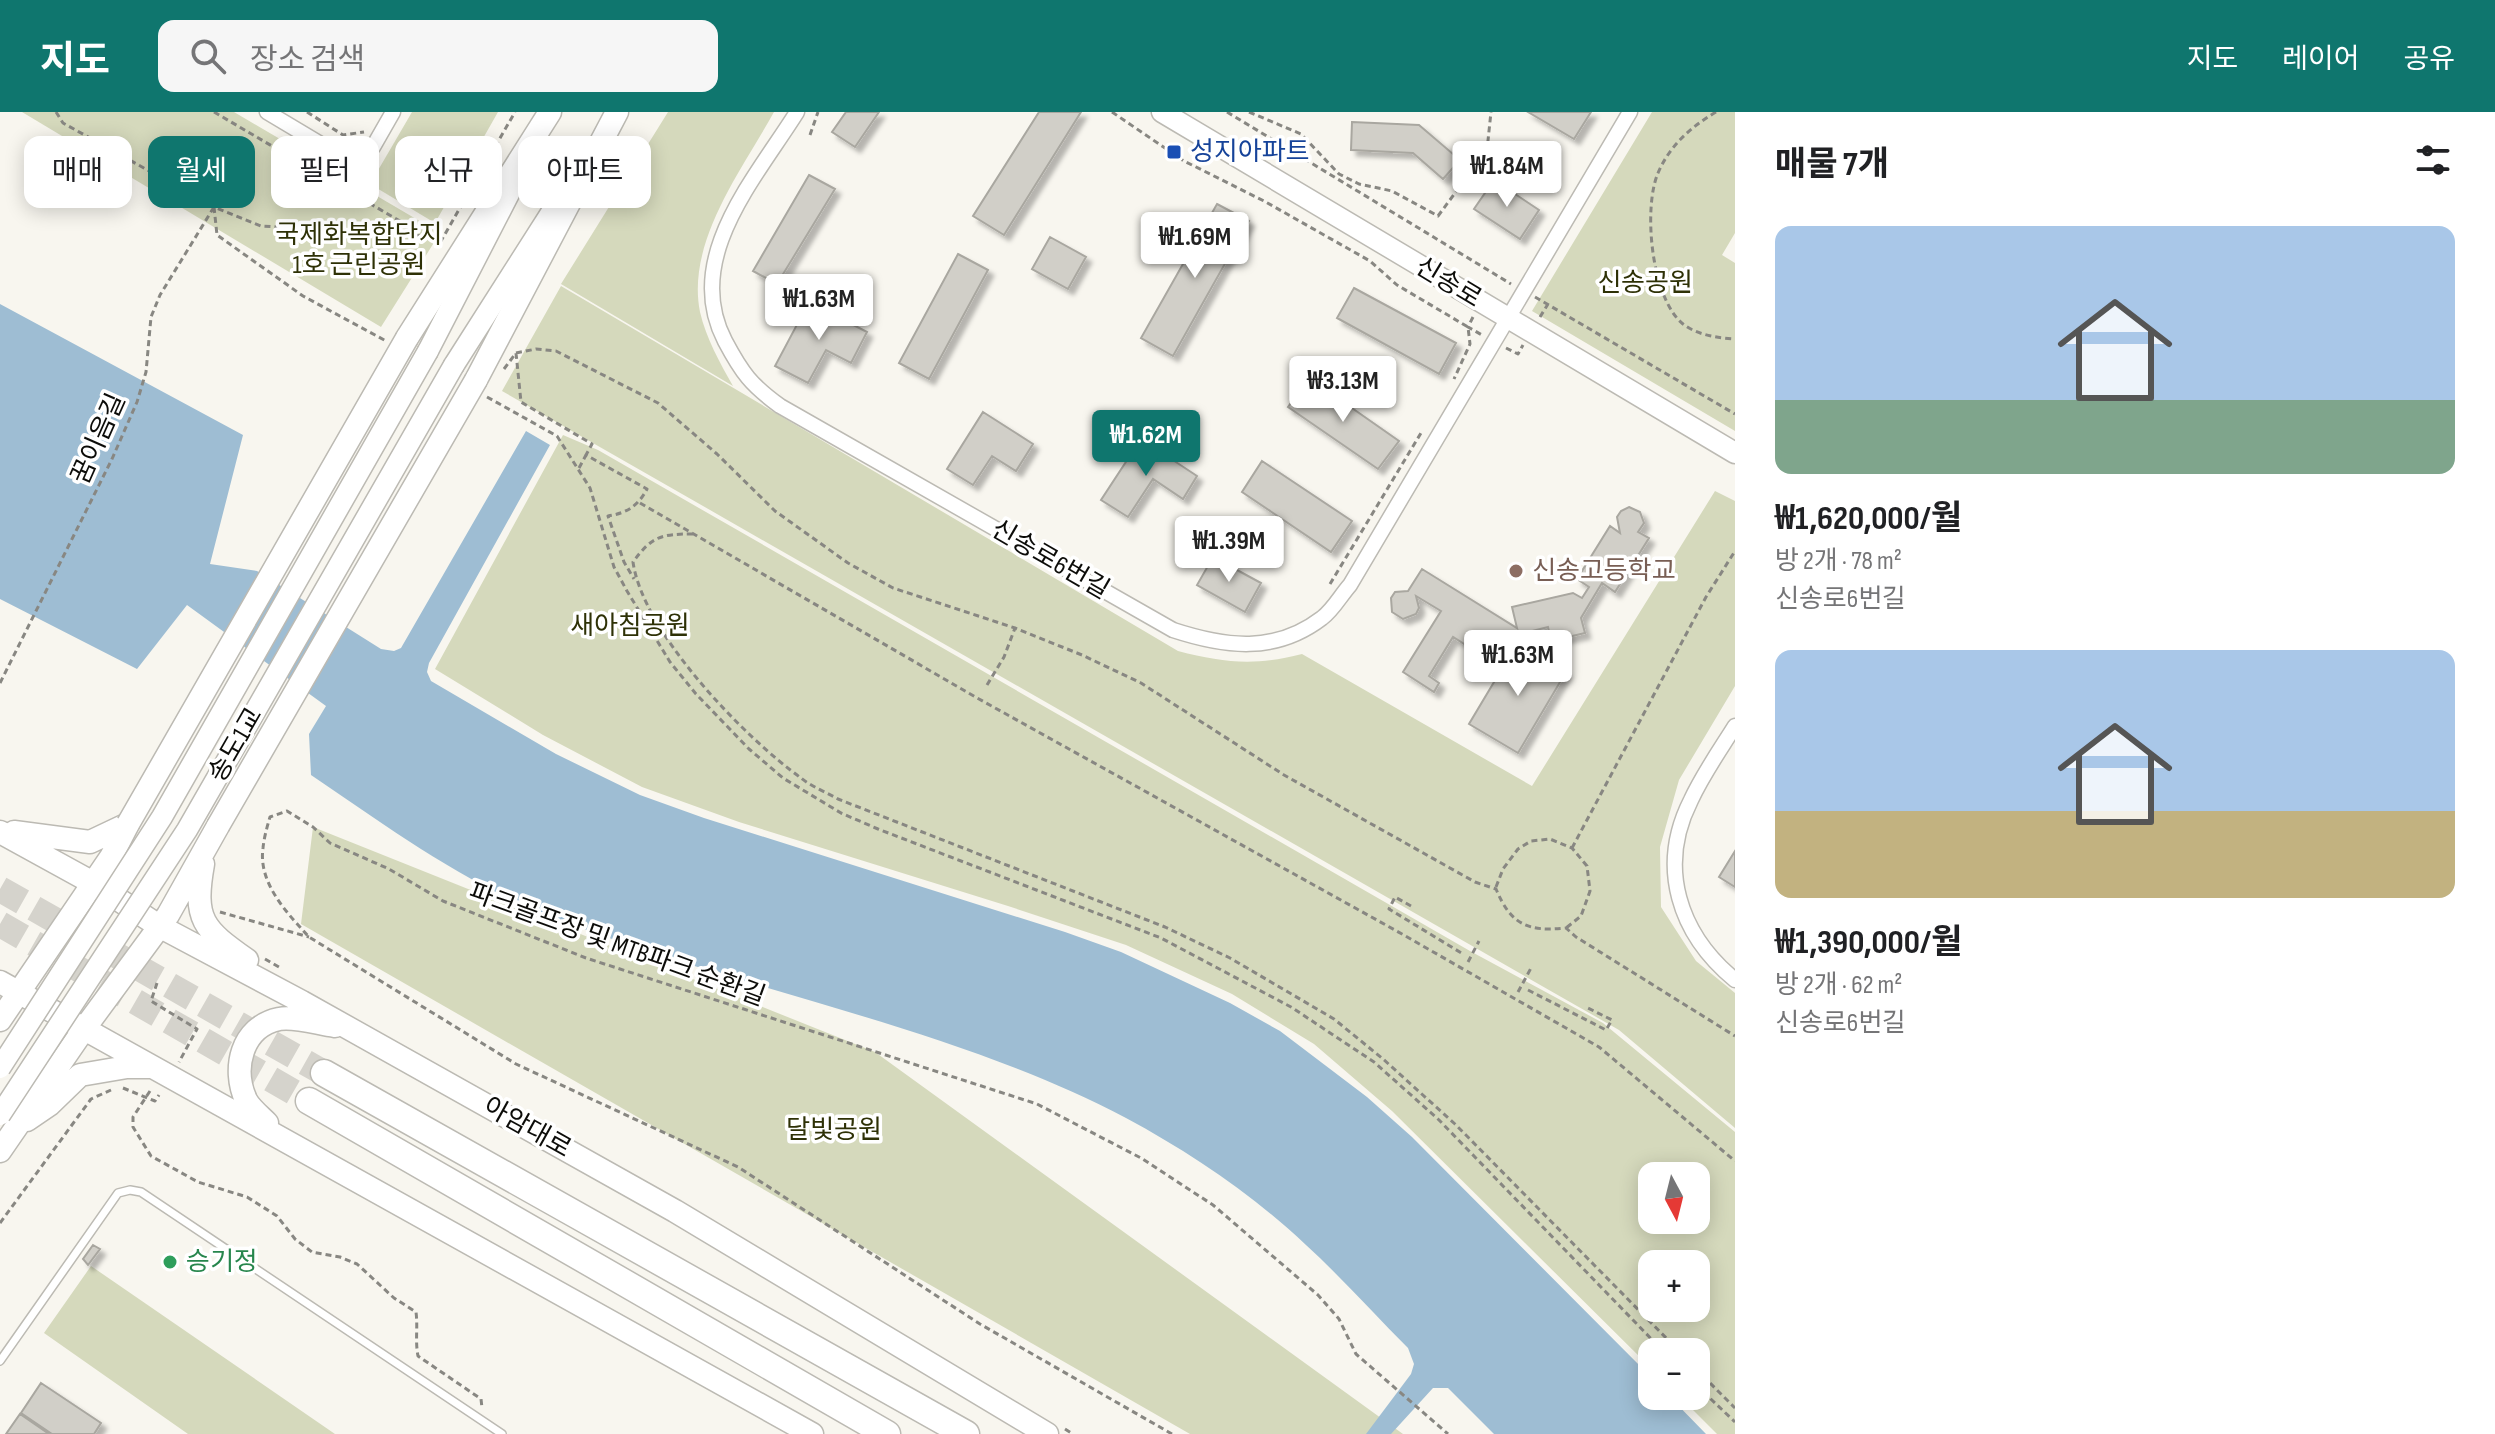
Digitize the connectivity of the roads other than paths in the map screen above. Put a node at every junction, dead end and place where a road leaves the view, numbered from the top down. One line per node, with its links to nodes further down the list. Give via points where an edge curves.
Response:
1 (267, 112): 2 (street, via 339,155 358,156 373,147)
2 (393, 112)
3 (551, 112): 11 (main road, bridge, via 407,338); 23 (main road, 송도1교, bridge, via 428,351 162,817)
4 (616, 112): 12 (main road, bridge, via 487,378); 26 (main road, 송도1교, bridge, via 454,365 187,830)
5 (797, 112): 8 (street, 신송로6번길, via 728,222 715,254 711,294 719,329 753,387 1173,630 1212,642 1271,642 1324,617 1350,585)
6 (1162, 112): 8 (main road, 신송로)
7 (1630, 112): 8 (street, 신송로6번길)
8 (1507, 317): 9 (main road, 신송로)
9 (1735, 453)
10 (1735, 726): 16 (street, via 1690,800 1678,835 1676,894 1686,923)
11 (128, 824): 13 (main road, via 90,842); 14 (main road)
12 (218, 826): 15 (main road); 18 (main road, via 203,864 198,906 202,917 213,936)
13 (0, 831): 14 (main road, 아암대로)
14 (93, 883): 15 (main road, 아암대로); 17 (main road)
15 (159, 926): 18 (main road, 아암대로); 21 (main road)
16 (1735, 980)
17 (9, 988): 19 (main road); 21 (main road)
18 (302, 1002): 20 (main road, 아암대로)
19 (0, 1020)
20 (348, 1028): 27 (main road, via 281,1019 260,1027 244,1046 238,1070 247,1102); 34 (main road, 아암대로, via 675,1211)
21 (84, 1029): 22 (main road); 26 (main road)
22 (152, 1067): 26 (main road, via 80,1075 49,1105); 27 (main road)
23 (0, 1068)
24 (324, 1073): 33 (highway, 아암대로)
25 (309, 1101): 32 (highway)
26 (8, 1121): 28 (main road)
27 (284, 1140): 31 (main road)
28 (0, 1151)
29 (0, 1361): 30 (lane, via 118,1193 130,1190 141,1192)
30 (502, 1434)
31 (812, 1434)
32 (887, 1434)
33 (966, 1434)
34 (1047, 1434)

